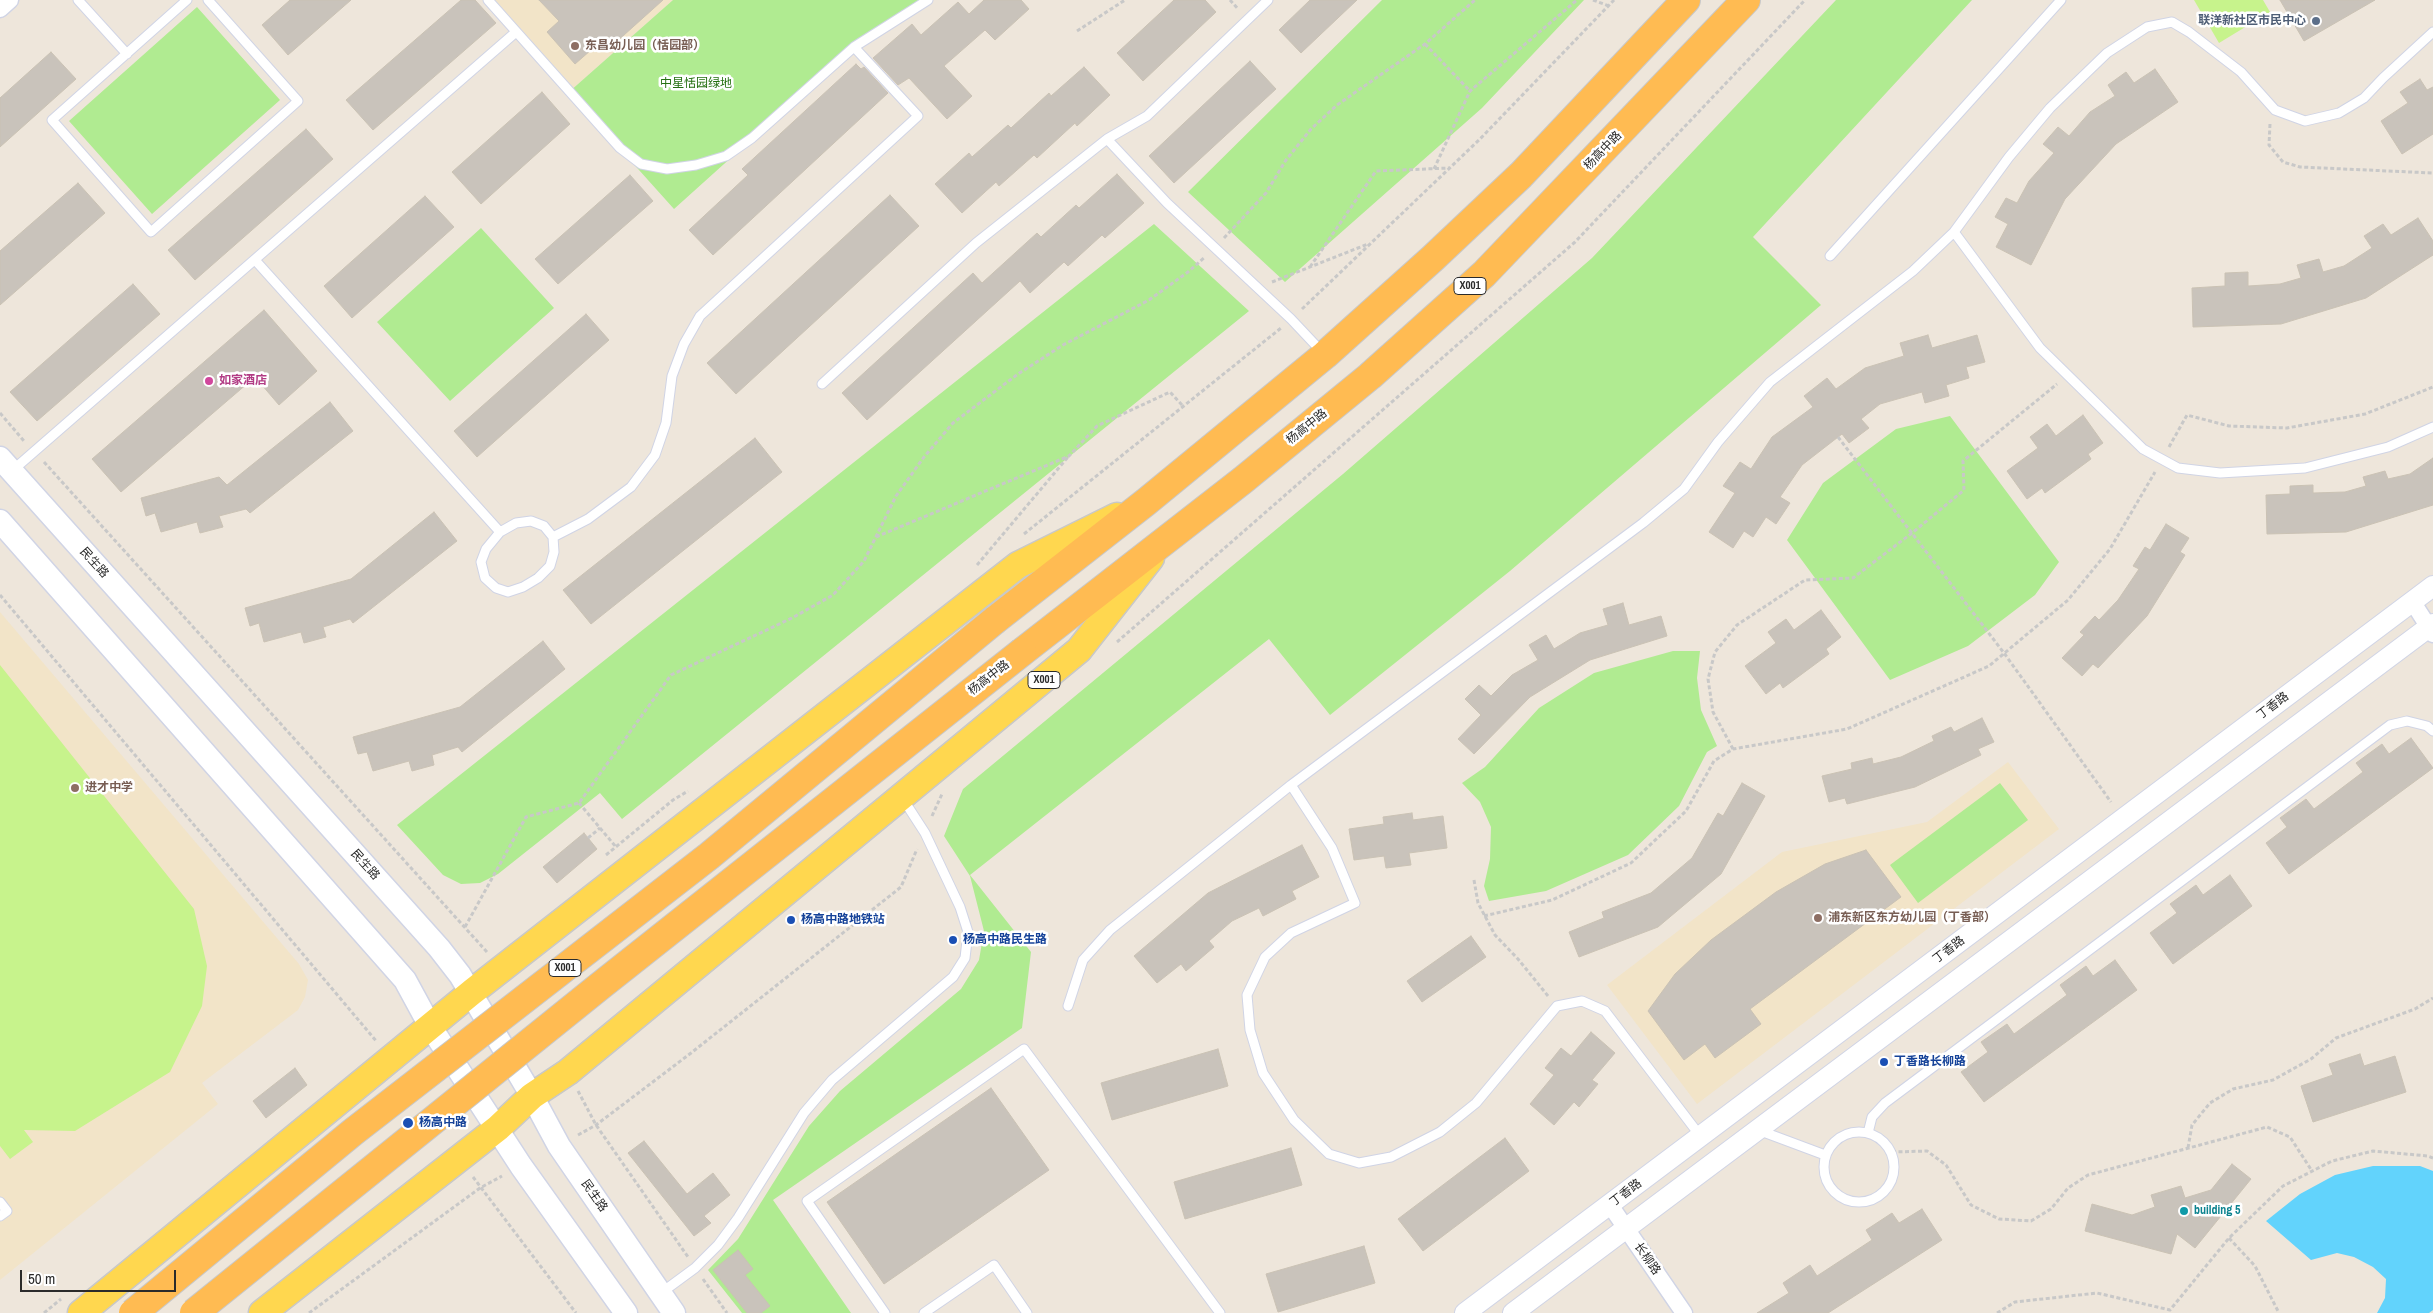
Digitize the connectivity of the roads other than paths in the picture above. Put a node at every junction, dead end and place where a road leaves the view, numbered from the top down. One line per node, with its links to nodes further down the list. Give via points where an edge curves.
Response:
1 (10, 0): 11 (street)
2 (78, 0): 15 (lane)
3 (187, 0): 15 (lane)
4 (208, 0): 15 (lane, via 298,101 151,232 52,120)
5 (488, 0): 12 (lane)
6 (928, 0): 14 (lane)
7 (1268, 0): 16 (lane, via 1147,116)
8 (1686, 0): 20 (highway, X001, via 1521,176)
9 (1746, 0): 28 (highway, 杨高中路 / X001, via 1484,274 1370,376)
10 (2061, 0): 18 (lane)
11 (0, 9)
12 (516, 32): 14 (lane, via 620,148 641,164 666,169 726,156 752,138); 19 (lane)
13 (2433, 32): 17 (lane, via 2364,98 2339,113 2305,121 2275,110 2241,72 2189,32 2172,22 2148,27 2107,52 2050,108)
14 (854, 47): 27 (lane, via 918,116 700,316 684,344 672,376 666,423 655,454 631,487 588,519)
15 (126, 54)
16 (1107, 139): 20 (lane); 21 (lane, via 976,243)
17 (1954, 232): 22 (lane, via 2040,348 2143,450 2178,468 2220,473 2304,468 2388,447); 33 (lane, via 1913,271 1770,382 1718,442 1684,489 1643,524)
18 (1830, 256)
19 (255, 260): 23 (lane); 26 (lane)
20 (1325, 355): 24 (highway, X001)
21 (822, 384)
22 (2433, 427)
23 (6, 464): 35 (main road, 民生路, via 439,948)
24 (1146, 502): 35 (main road, X001, via 1018,565); 50 (highway, X001, bridge, via 995,620 709,856 353,1132)
25 (0, 521): 37 (main road, via 405,980)
26 (500, 532): 27 (lane, via 516,523 531,521 544,526); 27 (lane, via 480,562 485,578 496,588 508,592 538,578 550,566 554,552)
27 (553, 537)
28 (1164, 541): 34 (main road, X001, via 1080,650); 51 (highway, 杨高中路 / X001, bridge, via 600,986)
29 (2433, 586): 30 (street, 丁香路)
30 (2412, 602): 31 (street); 42 (street, 丁香路)
31 (2432, 628): 40 (street)
32 (2433, 731): 41 (lane, via 2428,726 2407,721 2390,725 1885,1102 1872,1117)
33 (1291, 784): 36 (lane, via 1110,930 1083,960); 42 (lane, via 1332,848 1355,903 1291,933 1265,957 1247,995 1250,1030 1263,1073 1294,1120 1329,1154 1359,1163 1391,1157 1440,1132 1476,1103 1557,1006 1582,1001 1605,1011)
34 (902, 798): 38 (main road, X001, via 568,1072); 48 (lane, via 925,833 960,907 968,932 965,958 953,977 832,1080 804,1113 718,1245 696,1268)
35 (466, 983): 37 (main road, X001); 38 (main road, 民生路)
36 (1068, 1006)
37 (430, 1026): 39 (main road); 49 (main road, X001)
38 (532, 1096): 39 (main road, X001); 48 (main road, 民生路, via 559,1146)
39 (498, 1128): 52 (main road, X001); 53 (main road, via 521,1166)
40 (1757, 1130): 43 (lane); 47 (street)
41 (1868, 1133): 43 (lane, via 1850,1132 1839,1138); 43 (lane, via 1884,1142 1892,1152 1895,1164 1894,1176 1880,1196 1859,1202 1838,1196 1824,1172)
42 (1701, 1137): 45 (street, 丁香路)
43 (1825, 1155)
44 (0, 1202): 46 (lane, via 7,1211)
45 (1610, 1205): 47 (street, 长柳路); 59 (street, 丁香路)
46 (0, 1216)
47 (1625, 1228): 60 (street); 61 (street, 长柳路)
48 (661, 1293): 54 (main road, 民生路)
49 (74, 1304)
50 (133, 1313)
51 (194, 1313)
52 (262, 1313)
53 (626, 1313)
54 (674, 1313)
55 (885, 1313): 58 (lane, via 807,1201 1024,1049)
56 (924, 1313): 57 (lane, via 994,1265)
57 (1027, 1313)
58 (1220, 1313)
59 (1465, 1313)
60 (1513, 1313)
61 (1684, 1313)

